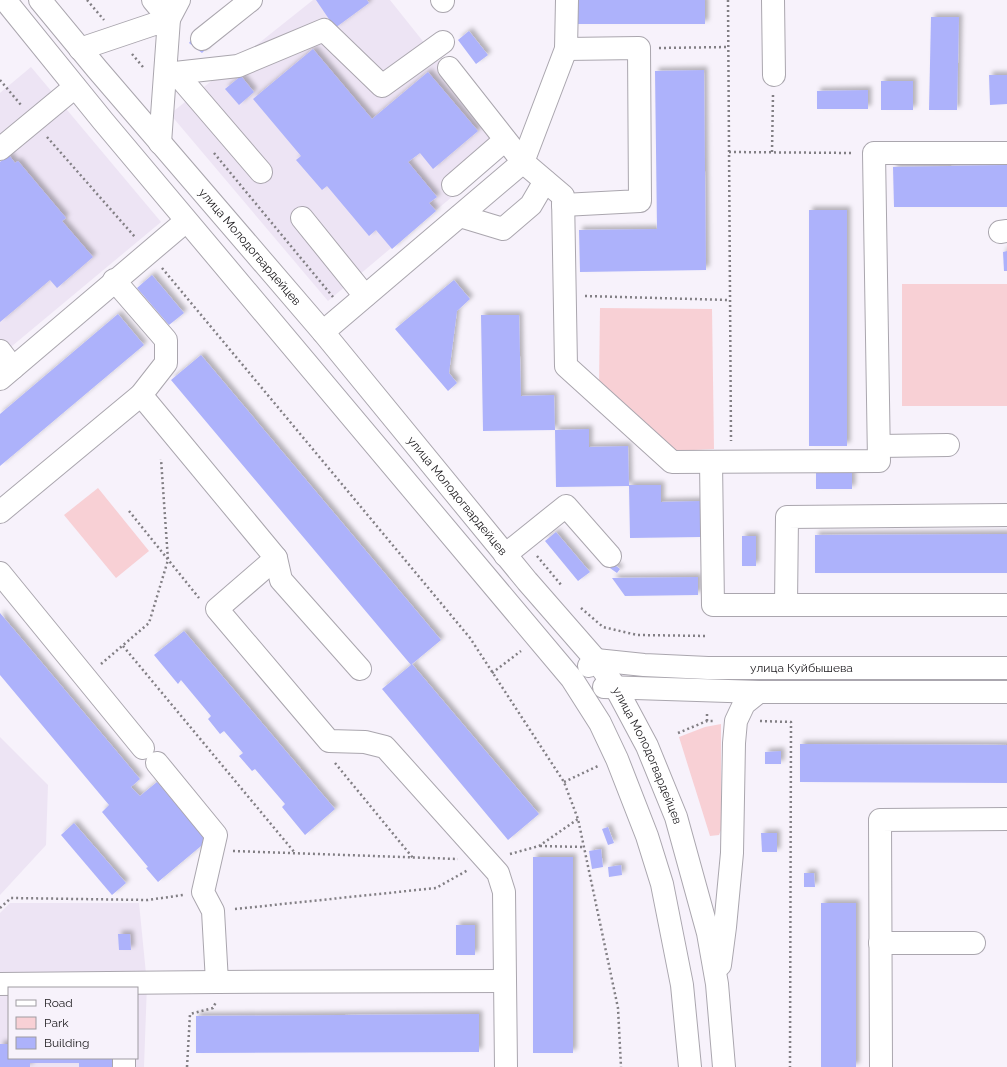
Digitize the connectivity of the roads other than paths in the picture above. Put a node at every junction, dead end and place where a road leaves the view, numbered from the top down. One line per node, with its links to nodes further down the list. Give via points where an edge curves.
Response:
1 (5, 0): 16 (main road)
2 (40, 0): 10 (main road, улица Молодогвардейцев)
3 (153, 0): 7 (main road)
4 (251, 0): 8 (main road)
5 (567, 0): 11 (main road)
6 (773, 0): 14 (main road)
7 (176, 5): 10 (main road, via 118,36); 15 (main road)
8 (202, 39)
9 (443, 42): 15 (main road, via 382,86 324,30 238,66)
10 (80, 49): 12 (main road, улица Молодогвардейцев)
11 (566, 49): 21 (main road); 25 (main road, via 639,48 640,201)
12 (96, 68): 16 (main road); 18 (main road, улица Молодогвардейцев)
13 (450, 68): 17 (main road)
14 (774, 75)
15 (169, 80): 18 (main road); 22 (main road)
16 (75, 87): 19 (main road); 28 (main road)
17 (505, 140): 21 (main road); 24 (main road)
18 (160, 143): 31 (main road, улица Молодогвардейцев)
19 (0, 150)
20 (1007, 153): 35 (main road, via 874,153)
21 (523, 162): 23 (main road); 26 (main road)
22 (261, 172)
23 (545, 181): 25 (main road, via 563,196); 26 (main road, via 531,205 503,229)
24 (453, 185)
25 (563, 205): 36 (main road, via 566,366 672,462)
26 (460, 216): 30 (main road)
27 (302, 218): 30 (main road)
28 (186, 221): 29 (main road); 48 (main road)
29 (114, 280): 32 (main road); 33 (main road, via 166,340 166,363)
30 (365, 296): 31 (main road)
31 (323, 332): 39 (main road, улица Молодогвардейцев)
32 (4, 366)
33 (141, 395): 37 (main road); 41 (main road)
34 (948, 445): 35 (main road)
35 (879, 446): 36 (main road, via 879,461)
36 (721, 462): 43 (main road, via 713,605)
37 (0, 512)
38 (1007, 515): 43 (main road, via 786,517)
39 (505, 555): 40 (main road, via 566,506); 45 (main road, улица Молодогвардейцев)
40 (610, 556)
41 (276, 558): 47 (main road, via 281,580); 55 (main road, via 217,609 329,741 365,742 385,746 498,873 504,892)
42 (0, 573): 56 (main road, via 216,835 203,892 213,911)
43 (786, 604): 44 (main road)
44 (1007, 605)
45 (596, 660): 46 (main road, улица Куйбышева, via 650,666 708,668); 48 (main road); 49 (main road, улица Молодогвардейцев)
46 (1007, 668)
47 (360, 670)
48 (572, 679): 49 (main road, улица Куйбышева); 61 (main road, via 600,724 617,758 647,836 662,884 682,985)
49 (616, 688): 50 (main road, улица Куйбышева); 58 (main road, улица Молодогвардейцев, via 647,746 676,817 708,933)
50 (759, 692): 51 (main road, улица Куйбышева); 58 (main road, via 744,704 736,721 732,853)
51 (1007, 692)
52 (1007, 819): 53 (main road, via 880,820)
53 (880, 943): 54 (main road); 63 (main road)
54 (974, 943)
55 (505, 981): 56 (main road); 60 (main road)
56 (223, 982): 59 (main road)
57 (0, 984): 59 (main road)
58 (717, 984): 62 (main road, улица Молодогвардейцев)
59 (125, 986)
60 (506, 1067)
61 (690, 1067)
62 (724, 1067)
63 (881, 1067)

